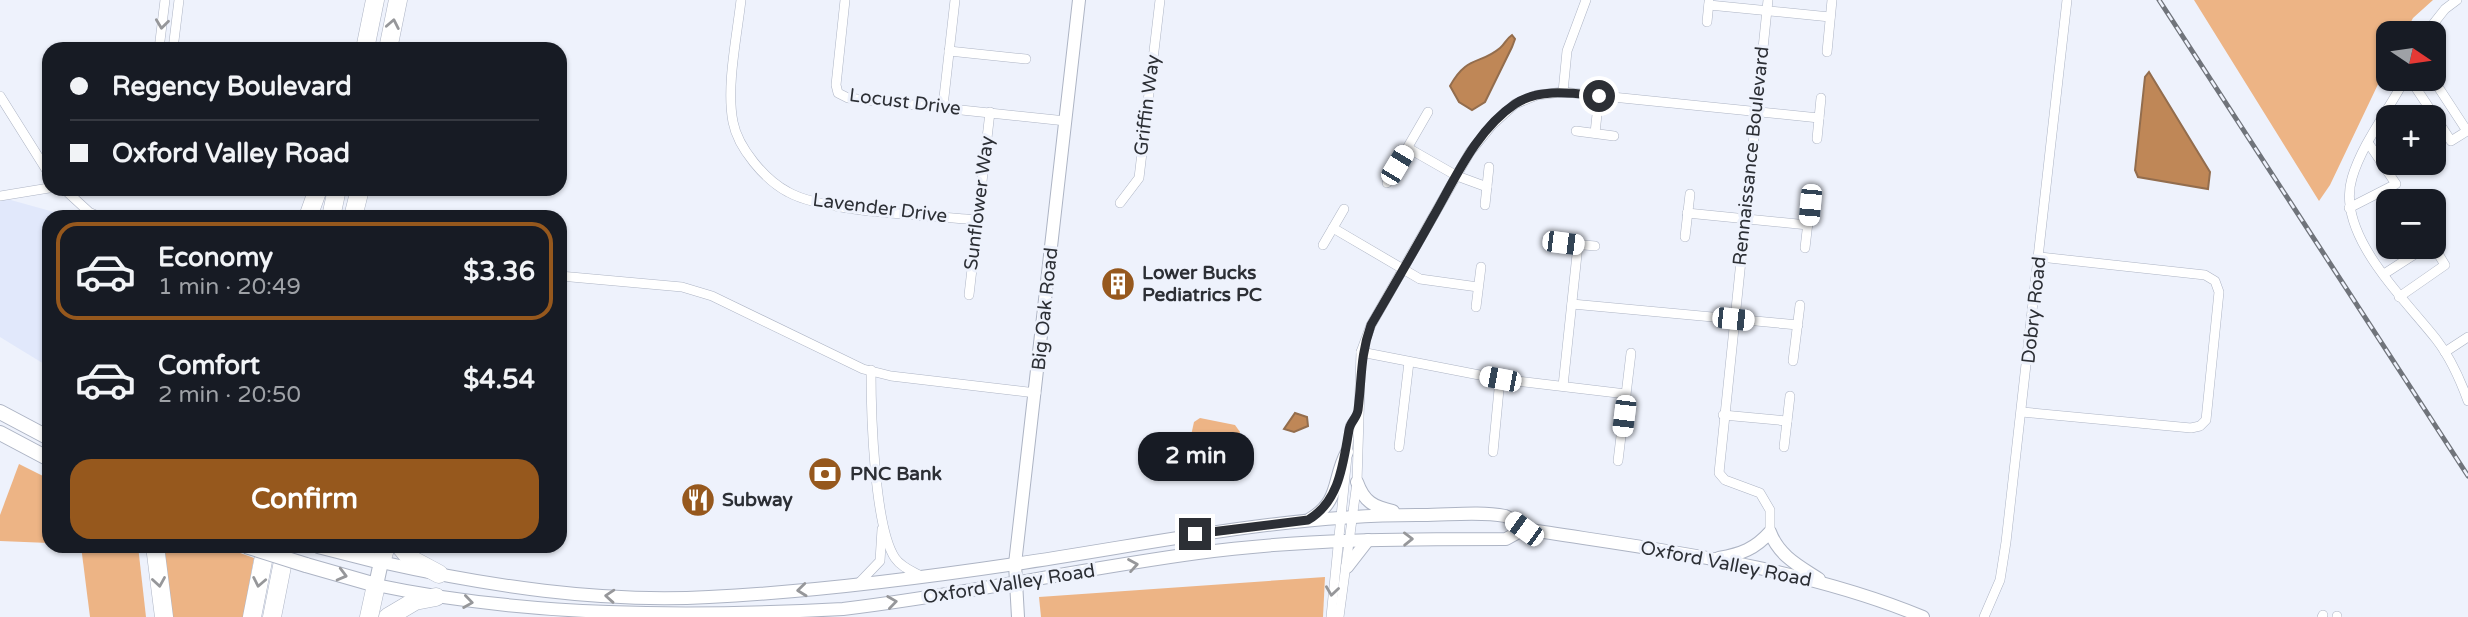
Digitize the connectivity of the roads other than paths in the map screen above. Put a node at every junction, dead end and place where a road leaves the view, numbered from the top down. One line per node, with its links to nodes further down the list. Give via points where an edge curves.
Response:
1 (165, 0): 19 (street, one-way to 19)
2 (179, 0): 20 (street)
3 (374, 0): 21 (highway)
4 (398, 0): 22 (highway, one-way to 4)
5 (741, 0): 62 (street, Lavender Drive, via 733,121 740,141 760,169 787,192 819,203)
6 (845, 0): 33 (street, Locust Drive, via 838,93 848,98)
7 (955, 0): 23 (street)
8 (1079, 0): 38 (main road, Big Oak Road)
9 (1160, 0): 54 (street, Griffin Way, via 1139,178)
10 (1586, 0): 29 (street, via 1567,51)
11 (1832, 0): 16 (street)
12 (2067, 0): 71 (street, Dobry Road)
13 (2457, 0): 17 (street)
14 (1709, 2): 15 (street); 18 (street)
15 (1768, 5): 16 (street); 36 (street, Rennaissance Boulevard)
16 (1830, 17): 24 (street)
17 (2436, 21)
18 (1707, 22)
19 (160, 42)
20 (174, 42)
21 (365, 42)
22 (389, 42)
23 (949, 51): 25 (street); 33 (street)
24 (1827, 52)
25 (1026, 59)
26 (2398, 91): 43 (street)
27 (2418, 91): 28 (street, via 2451,141 2467,131)
28 (2442, 91)
29 (1563, 92): 31 (street); 47 (street, via 1515,104 1492,125)
30 (0, 96): 45 (street)
31 (1599, 96): 36 (street); 40 (street)
32 (1821, 98): 37 (street)
33 (943, 106): 34 (street, Locust Drive)
34 (990, 112): 38 (street, Locust Drive); 62 (street, Sunflower Way)
35 (1428, 112): 44 (street)
36 (1756, 112): 37 (street); 61 (street, Rennaissance Boulevard)
37 (1819, 118): 42 (street)
38 (1066, 121): 95 (main road, Big Oak Road)
39 (1576, 131): 40 (street)
40 (1595, 133): 41 (street)
41 (1614, 136)
42 (1817, 139)
43 (2369, 144): 57 (street, via 2351,180); 57 (street, via 2396,184)
44 (1408, 148): 47 (street); 48 (street)
45 (42, 163)
46 (1489, 167): 49 (street)
47 (1457, 176): 49 (street); 75 (street)
48 (1387, 183)
49 (1487, 187): 55 (street)
50 (42, 189): 52 (street)
51 (1690, 194): 60 (street)
52 (0, 196)
53 (74, 196): 59 (street)
54 (1120, 204)
55 (1485, 205)
56 (1810, 205): 63 (street)
57 (2349, 208): 76 (street, via 2354,226)
58 (1344, 209): 64 (street)
59 (87, 210)
60 (1688, 213): 61 (street); 65 (street)
61 (1744, 219): 63 (street); 84 (street, Rennaissance Boulevard)
62 (977, 220): 79 (street, Sunflower Way)
63 (1808, 225): 70 (street)
64 (1333, 228): 67 (street); 75 (street)
65 (1685, 237)
66 (1563, 243): 68 (street)
67 (1323, 245)
68 (1578, 245): 69 (street); 81 (street)
69 (1595, 246)
70 (1805, 248)
71 (2039, 257): 100 (street, Dobry Road); 100 (street, via 2205,275 2215,281 2219,292 2206,420 2191,428)
72 (2407, 259): 76 (street)
73 (2441, 259): 80 (street, via 2445,265)
74 (1481, 267): 78 (street)
75 (1404, 269): 78 (street, via 1420,279); 87 (street, via 1371,325)
76 (2384, 274): 80 (street)
77 (567, 277): 92 (street, via 682,287 712,296)
78 (1478, 287): 83 (street)
79 (969, 295)
80 (2399, 297): 88 (street)
81 (1572, 304): 84 (street); 94 (street)
82 (1800, 305): 85 (street)
83 (1476, 307)
84 (1733, 319): 85 (street); 102 (street, Rennaissance Boulevard)
85 (1798, 325): 90 (street)
86 (2468, 337): 88 (street)
87 (1361, 352): 91 (street); 101 (street)
88 (2445, 352): 98 (street)
89 (1631, 353): 96 (street)
90 (1793, 361)
91 (1409, 362): 93 (street); 106 (street)
92 (871, 370): 95 (street); 113 (street, via 871,428)
93 (1500, 379): 94 (street); 109 (street)
94 (1563, 386): 96 (street)
95 (1036, 393): 128 (main road, Big Oak Road)
96 (1626, 394): 111 (street)
97 (1790, 396): 103 (street)
98 (2468, 401)
99 (0, 412): 105 (main road)
100 (2022, 412): 146 (street, Dobry Road, via 2000,580)
101 (1358, 414): 108 (street, via 1350,426); 112 (street)
102 (1723, 415): 103 (street); 118 (street, Rennaissance Boulevard, via 1719,473 1725,480 1760,493 1770,510)
103 (1787, 421): 107 (street)
104 (0, 433): 110 (main road)
105 (42, 434)
106 (1399, 447)
107 (1784, 447)
108 (1347, 452): 115 (street); 116 (main road, via 1333,497 1323,511)
109 (1493, 452)
110 (42, 455)
111 (1618, 461)
112 (1357, 482): 114 (main road, via 1373,506); 115 (street)
113 (882, 513): 131 (street, via 892,555); 132 (street, via 880,561)
114 (1407, 515): 115 (main road, Oxford Valley Road); 117 (main road, Oxford Valley Road, via 1507,516)
115 (1348, 517): 116 (main road, Oxford Valley Road); 120 (street)
116 (1308, 520): 128 (main road, Oxford Valley Road)
117 (1524, 529): 119 (main road, Oxford Valley Road, one-way to 117, via 1506,539); 127 (main road, Oxford Valley Road)
118 (1770, 532): 127 (main road, via 1746,552); 135 (main road, via 1784,556)
119 (1368, 540): 120 (main road, Oxford Valley Road); 129 (main road)
120 (1345, 541): 129 (street); 133 (main road, Oxford Valley Road, one-way to 120, via 1199,553); 143 (street, one-way to 143)
121 (155, 553): 137 (highway, one-way to 137)
122 (265, 553): 138 (highway, one-way to 138)
123 (268, 553): 134 (main road, Oxford Valley Road, one-way to 134, bridge)
124 (285, 553): 139 (highway)
125 (406, 553): 130 (highway)
126 (384, 554): 130 (main road, Oxford Valley Road); 134 (main road)
127 (1715, 559): 135 (main road, Oxford Valley Road)
128 (1015, 564): 131 (main road, Oxford Valley Road); 133 (main road, Big Oak Road)
129 (1347, 567): 144 (street)
130 (439, 574): 132 (main road, Oxford Valley Road, one-way to 130, via 707,597 631,598)
131 (921, 576): 132 (main road, Oxford Valley Road)
132 (858, 584)
133 (1017, 584): 136 (main road, Oxford Valley Road, one-way to 133, via 564,612 736,617 842,609); 142 (main road, Big Oak Road)
134 (376, 585): 136 (main road, Oxford Valley Road); 140 (highway)
135 (1828, 585): 145 (main road, Oxford Valley Road)
136 (436, 597): 141 (highway, via 415,601)
137 (164, 617)
138 (252, 617)
139 (272, 617)
140 (369, 617)
141 (388, 617)
142 (1018, 617)
143 (1331, 617)
144 (1339, 617)
145 (1923, 617)
146 (1984, 617)

